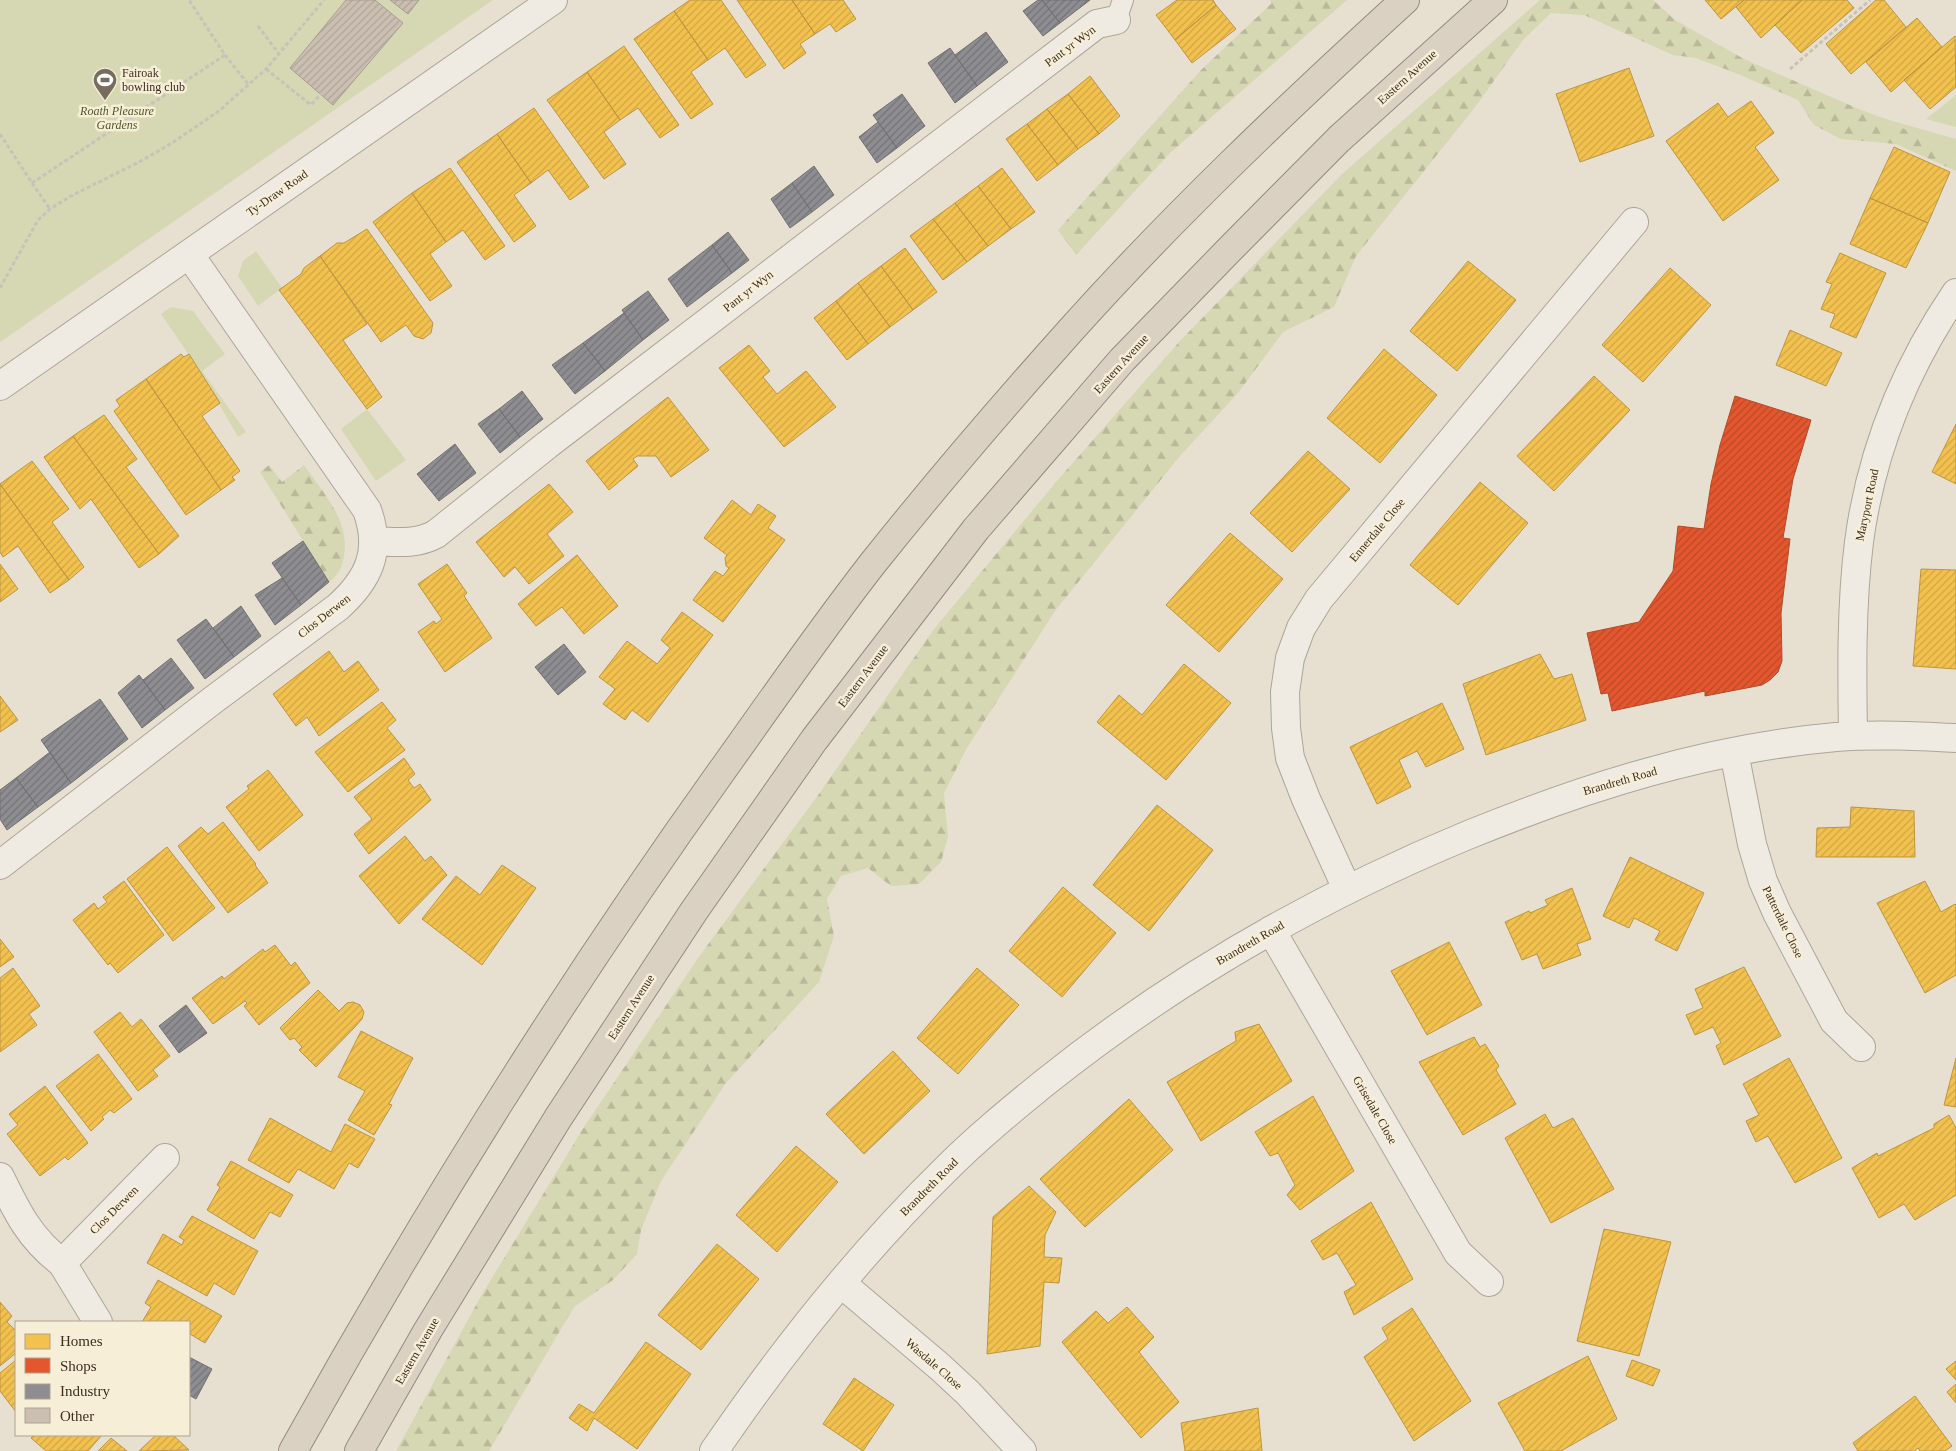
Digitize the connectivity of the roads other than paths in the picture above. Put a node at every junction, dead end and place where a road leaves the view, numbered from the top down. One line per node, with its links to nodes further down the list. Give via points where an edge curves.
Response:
1 (553, 0): 6 (street, Ty-Draw Road)
2 (1405, 0): 23 (highway, via 1254,140 1110,288 872,565 720,773 588,963 412,1242)
3 (1492, 0): 24 (highway, Eastern Avenue, via 1339,139 1231,248 1122,360 976,529 814,740 694,911 558,1118 428,1330)
4 (1120, 10): 9 (street, Pant yr Wyn, via 1097,24 555,439 436,534 415,542)
5 (1634, 222): 14 (street, Ennerdale Close, via 1319,600 1301,628 1290,658 1284,692 1290,758)
6 (190, 254): 8 (street, Ty-Draw Road); 9 (street, Clos Derwen, via 367,510)
7 (1956, 293): 10 (street, Maryport Road, via 1935,323 1907,376 1879,450 1866,501 1854,588)
8 (0, 386)
9 (374, 541): 13 (street, Clos Derwen, via 366,574 338,607)
10 (1853, 736): 11 (street, Brandreth Road); 12 (street, Brandreth Road, via 1796,741)
11 (1956, 738)
12 (1734, 752): 14 (street, Brandreth Road, via 1674,765 1575,794 1448,844); 16 (street, Patterdale Close, via 1752,844 1776,913 1834,1021)
13 (0, 864)
14 (1347, 889): 15 (street, Brandreth Road)
15 (1272, 930): 20 (street, Grisedale Close, via 1458,1253); 21 (street, Brandreth Road, via 1138,1012 1001,1118 948,1166)
16 (1862, 1047)
17 (165, 1158): 19 (street, Clos Derwen)
18 (0, 1176): 19 (street, via 34,1238)
19 (62, 1263): 22 (street)
20 (1489, 1282)
21 (841, 1283): 25 (street, Brandreth Road, via 789,1347); 26 (street, Wasdale Close, via 954,1380)
22 (97, 1321)
23 (293, 1451)
24 (359, 1451)
25 (714, 1451)
26 (1022, 1451)

